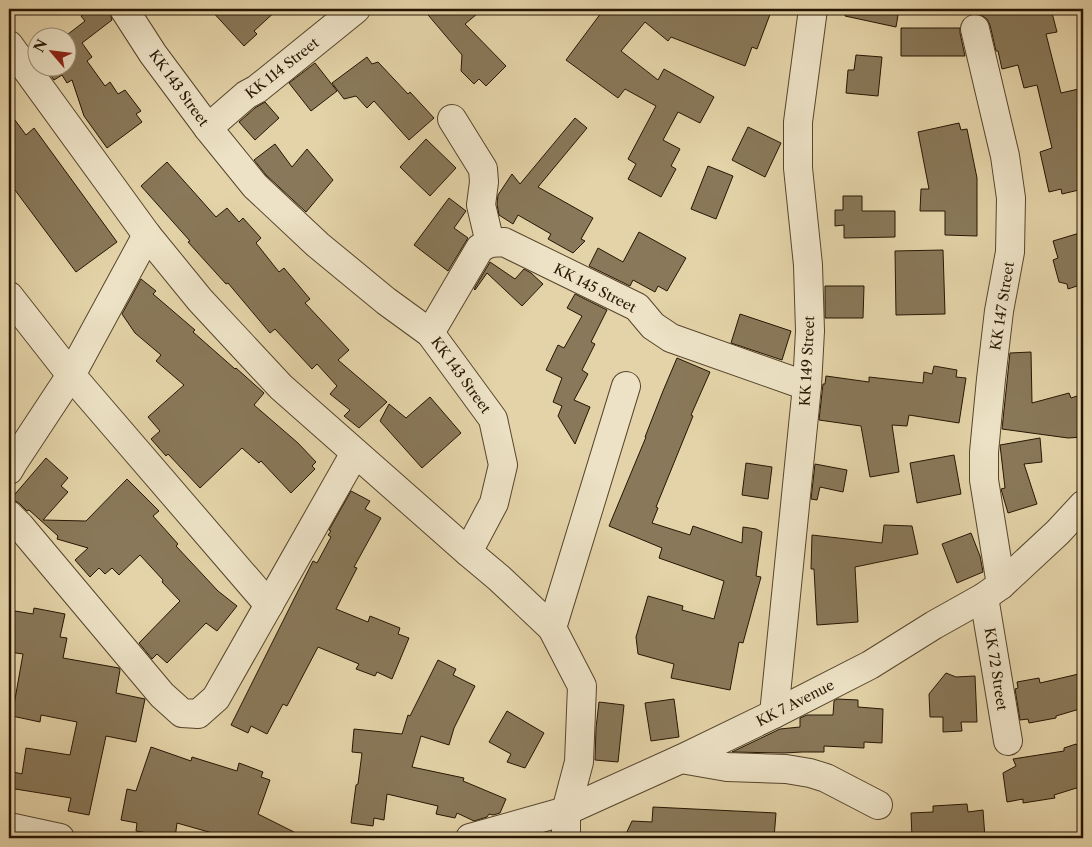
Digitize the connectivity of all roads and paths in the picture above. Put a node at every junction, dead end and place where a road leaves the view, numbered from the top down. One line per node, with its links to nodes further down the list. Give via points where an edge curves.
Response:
1 (124, 9): 7 (street, KK 143 Street)
2 (354, 9): 7 (street, KK 114 Street)
3 (813, 9): 14 (street, KK 149 Street, via 798,122 798,168 808,265 810,331)
4 (975, 30): 20 (street, KK 147 Street, via 1005,156 1010,198 1010,252 999,311 984,452)
5 (9, 45): 8 (street)
6 (452, 119): 9 (street, via 483,169 481,205)
7 (208, 128): 11 (street, KK 143 Street, via 255,186 318,245 386,302)
8 (147, 235): 12 (street); 15 (street, via 200,300 280,386)
9 (490, 243): 11 (street, via 480,248); 14 (street, KK 145 Street, via 504,242 637,308 653,326 671,338)
10 (9, 296): 12 (street)
11 (430, 333): 19 (street, KK 143 Street, via 493,420 504,464 494,503)
12 (71, 376): 16 (street); 21 (street)
13 (626, 386): 22 (street)
14 (807, 386): 23 (street, KK 149 Street)
15 (355, 453): 19 (street); 21 (street)
16 (9, 470)
17 (1083, 505): 20 (street, KK 7 Avenue)
18 (9, 515): 21 (street, via 162,695 182,713 198,714 216,698)
19 (468, 552): 22 (street)
20 (993, 591): 23 (street, KK 7 Avenue, via 870,665); 24 (street, KK 72 Street)
21 (269, 605)
22 (552, 628): 27 (street, via 582,686 579,762)
23 (774, 714): 25 (street, KK 7 Avenue)
24 (1008, 741)
25 (681, 759): 26 (street, via 727,767 786,768 810,773); 27 (street, KK 7 Avenue)
26 (878, 805)
27 (566, 811): 30 (street, KK 7 Avenue); 31 (street)
28 (13, 831): 29 (street)
29 (60, 838)
30 (470, 838)
31 (566, 838)

